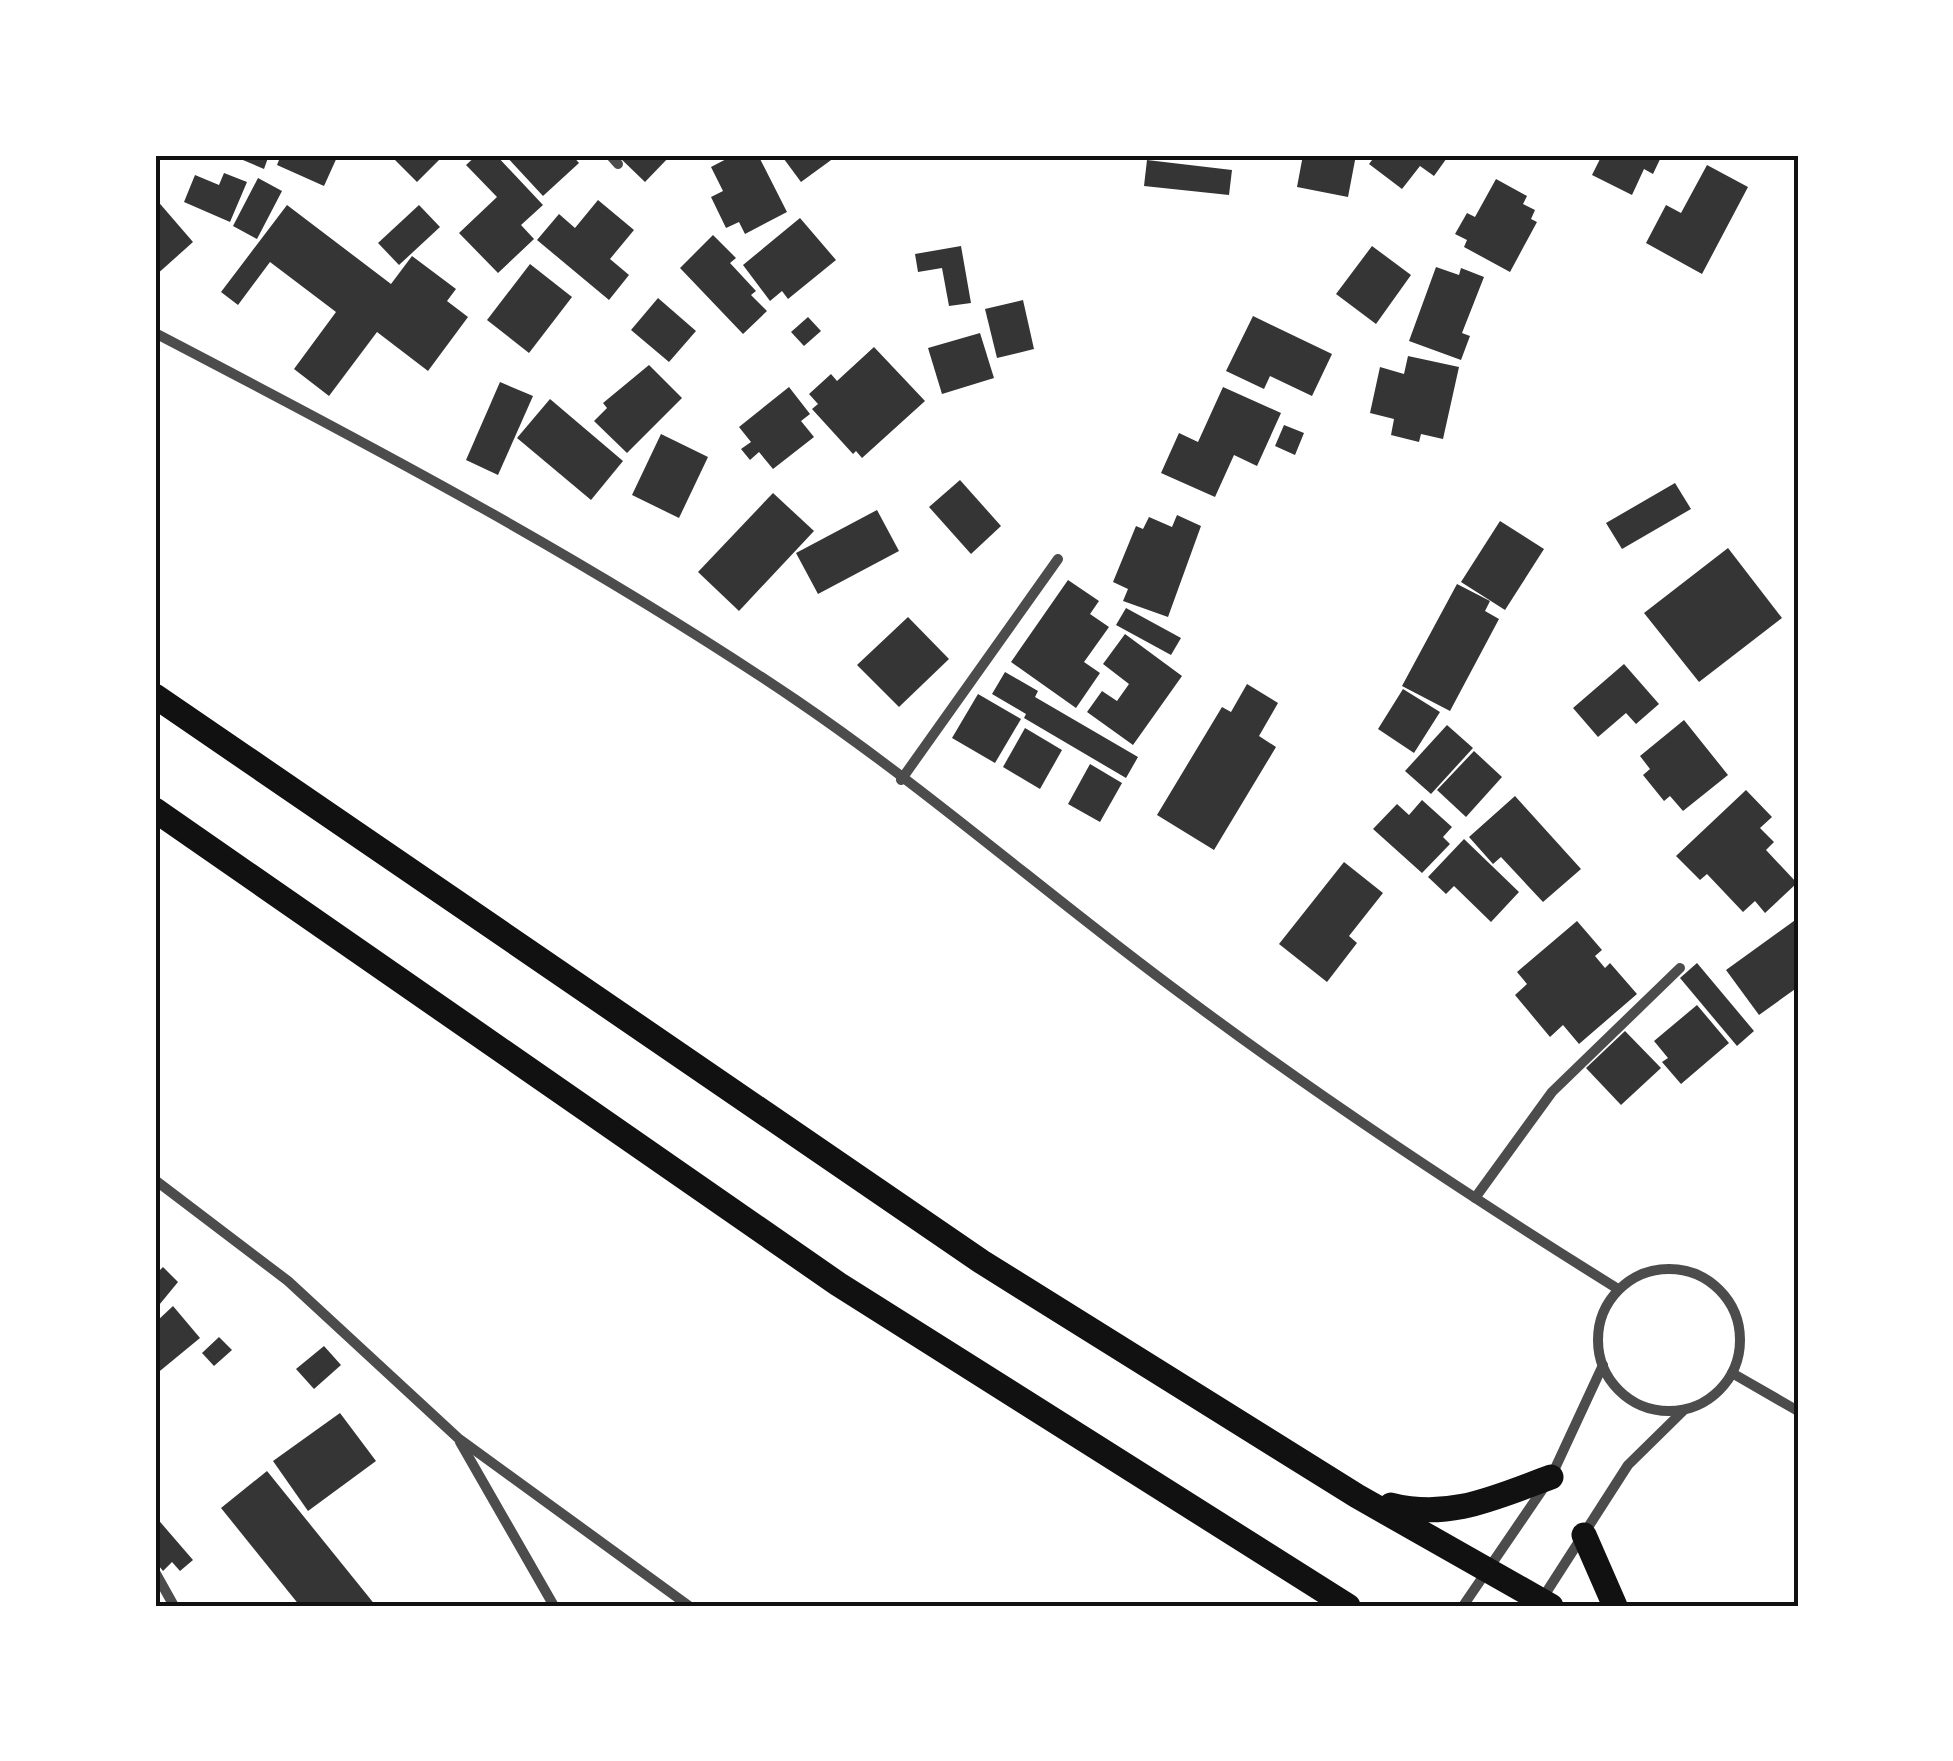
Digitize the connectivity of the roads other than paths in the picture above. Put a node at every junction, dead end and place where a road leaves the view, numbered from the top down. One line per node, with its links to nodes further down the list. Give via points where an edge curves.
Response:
1 (155, 334): 4 (street, via 395,458 596,573 798,702)
2 (1058, 559): 4 (street)
3 (155, 696): 16 (highway, via 982,1262)
4 (902, 780): 8 (street, via 1190,1001)
5 (155, 810): 20 (highway, via 838,1284)
6 (1680, 968): 8 (street, via 1552,1092)
7 (155, 1180): 14 (street, via 288,1281)
8 (1476, 1198): 9 (street)
9 (1618, 1289): 10 (street, via 1599,1325); 11 (street, via 1652,1270 1673,1268 1711,1282 1736,1314 1740,1334)
10 (1603, 1365): 12 (street, via 1636,1402); 15 (street)
11 (1732, 1373): 12 (street, via 1704,1402); 13 (street)
12 (1685, 1409): 17 (street, via 1628,1465)
13 (1798, 1411)
14 (458, 1438): 23 (street); 24 (street)
15 (1551, 1477): 16 (highway, via 1469,1506 1423,1513); 18 (street)
16 (1357, 1496): 18 (highway)
17 (1584, 1535): 21 (street); 28 (highway)
18 (1487, 1568): 21 (highway); 27 (street)
19 (155, 1572): 22 (street)
20 (1307, 1580): 25 (highway); 26 (highway)
21 (1543, 1604)
22 (174, 1606)
23 (554, 1606)
24 (689, 1606)
25 (1324, 1606)
26 (1348, 1606)
27 (1463, 1606)
28 (1614, 1606)

